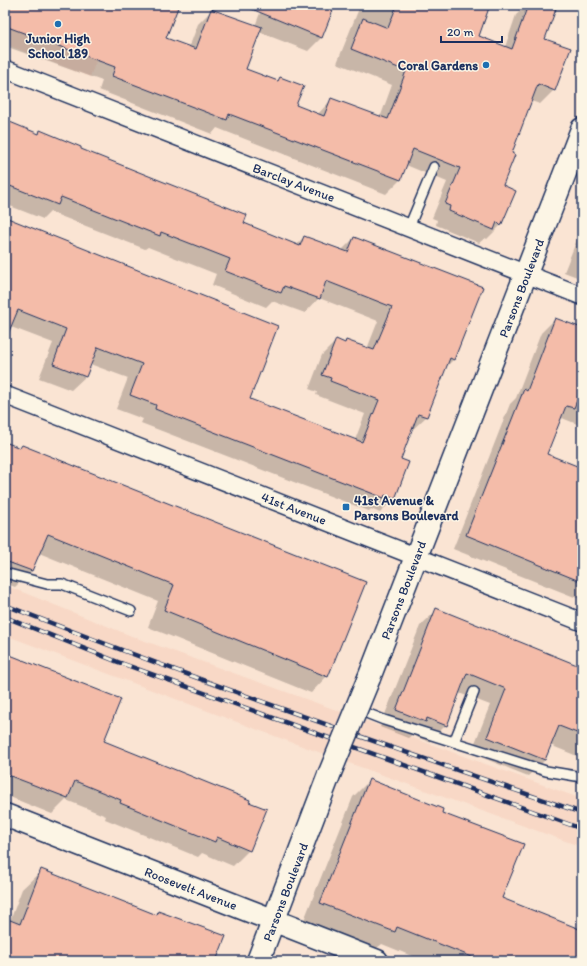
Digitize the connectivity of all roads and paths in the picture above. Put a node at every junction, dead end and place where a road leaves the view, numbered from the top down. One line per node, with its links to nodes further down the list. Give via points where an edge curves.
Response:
1 (5, 69): 4 (street, Barclay Avenue)
2 (582, 129): 5 (street, Parsons Boulevard)
3 (434, 166): 4 (lane)
4 (409, 228): 5 (street, Barclay Avenue)
5 (527, 274): 6 (street, Barclay Avenue); 8 (street, Parsons Boulevard)
6 (582, 296)
7 (5, 395): 8 (street, 41st Avenue)
8 (416, 556): 11 (street, 41st Avenue); 13 (street, Parsons Boulevard, bridge)
9 (5, 574): 10 (lane, via 47,584 62,584)
10 (131, 611)
11 (582, 622)
12 (474, 692): 14 (lane)
13 (356, 709): 14 (lane); 17 (street, Parsons Boulevard, bridge)
14 (454, 742): 15 (lane, via 546,771)
15 (582, 777)
16 (5, 815): 17 (street, Roosevelt Avenue)
17 (274, 920): 18 (street, Parsons Boulevard); 19 (street, Roosevelt Avenue)
18 (258, 961)
19 (376, 961)

